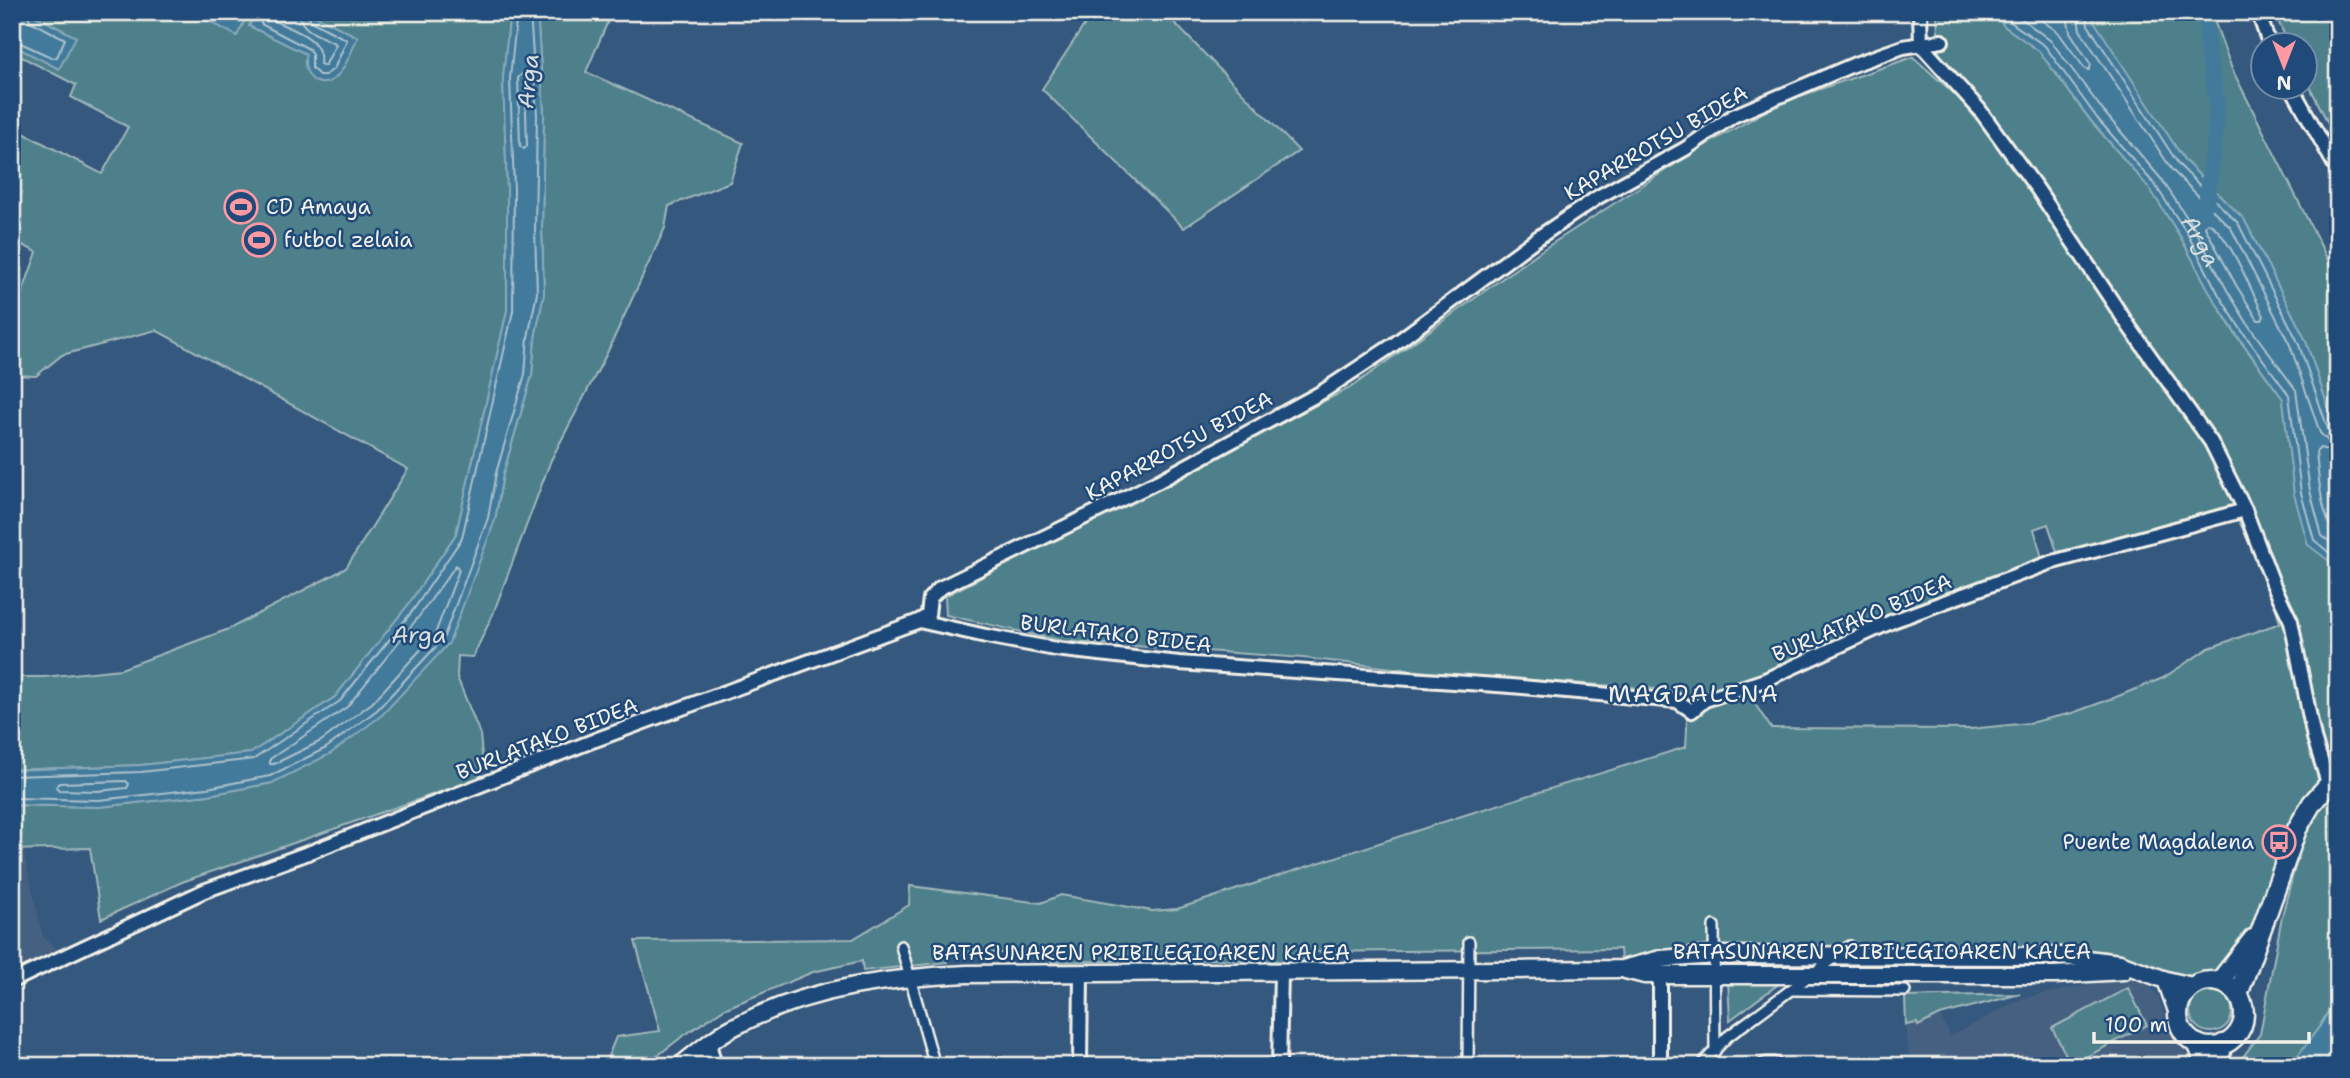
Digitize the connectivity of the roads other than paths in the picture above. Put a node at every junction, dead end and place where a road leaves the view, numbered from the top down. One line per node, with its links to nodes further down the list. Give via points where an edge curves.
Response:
1 (1920, 12): 5 (street)
2 (2258, 12): 3 (street)
3 (2265, 32)
4 (1942, 41): 5 (street, KAPARROTSU BIDEA)
5 (1921, 44): 8 (street, via 1979,109 2038,190 2211,442); 9 (street, KAPARROTSU BIDEA, via 1855,64 1733,116 1685,149 1598,197 1322,392 1159,481 940,588 930,598 928,615)
6 (2300, 102): 7 (street)
7 (2338, 172)
8 (2245, 510): 9 (street, BURLATAKO BIDEA, via 2049,563 1893,621 1765,680 1705,699 1692,711 1677,701 1179,663 1055,649); 10 (street, via 2291,621 2314,738)
9 (919, 621): 27 (street, BURLATAKO BIDEA, via 204,891)
10 (2333, 779): 12 (main road, via 2297,828)
11 (1714, 926): 16 (street)
12 (2258, 934): 28 (main road); 32 (main road)
13 (1469, 942): 19 (street)
14 (901, 946): 25 (street)
15 (1844, 951): 16 (street, BATASUNAREN PRIBILEGIOAREN KALEA); 18 (street, BATASUNAREN PRIBILEGIOAREN KALEA, via 2062,956); 22 (street)
16 (1714, 955): 17 (street, BATASUNAREN PRIBILEGIOAREN KALEA, via 1661,959); 24 (street)
17 (1622, 970): 19 (street, BATASUNAREN PRIBILEGIOAREN KALEA); 23 (street, BATASUNAREN PRIBILEGIOAREN KALEA)
18 (2142, 970): 22 (street, BATASUNAREN PRIBILEGIOAREN KALEA, via 2055,975); 26 (street, BATASUNAREN PRIBILEGIOAREN KALEA)
19 (1468, 972): 21 (street, BATASUNAREN PRIBILEGIOAREN KALEA); 43 (street)
20 (1081, 973): 21 (street, BATASUNAREN PRIBILEGIOAREN KALEA); 25 (street, BATASUNAREN PRIBILEGIOAREN KALEA); 41 (street)
21 (1281, 973): 42 (street)
22 (1812, 974): 24 (street, BATASUNAREN PRIBILEGIOAREN KALEA); 30 (street)
23 (1660, 975): 24 (street, BATASUNAREN PRIBILEGIOAREN KALEA); 44 (street)
24 (1714, 975): 37 (street)
25 (909, 977): 34 (street, BATASUNAREN PRIBILEGIOAREN KALEA, via 797,1000 740,1023); 40 (street)
26 (2166, 980): 29 (street, BATASUNAREN PRIBILEGIOAREN KALEA); 33 (street)
27 (12, 981)
28 (2219, 982): 29 (main road); 32 (main road)
29 (2192, 986): 33 (main road)
30 (1791, 990): 31 (street); 37 (street)
31 (1905, 991)
32 (2238, 995): 36 (main road, via 2244,1010 2241,1027)
33 (2178, 1011): 35 (main road, via 2182,1031)
34 (709, 1043): 38 (street, BATASUNAREN PRIBILEGIOAREN KALEA); 39 (street)
35 (2199, 1044): 36 (main road); 48 (main road)
36 (2224, 1044): 49 (main road)
37 (1715, 1051): 45 (street)
38 (680, 1066)
39 (715, 1066)
40 (936, 1066)
41 (1080, 1066)
42 (1279, 1066)
43 (1468, 1066)
44 (1660, 1066)
45 (1705, 1066)
46 (1766, 1066): 47 (street)
47 (1774, 1066)
48 (2205, 1066)
49 (2217, 1066)

